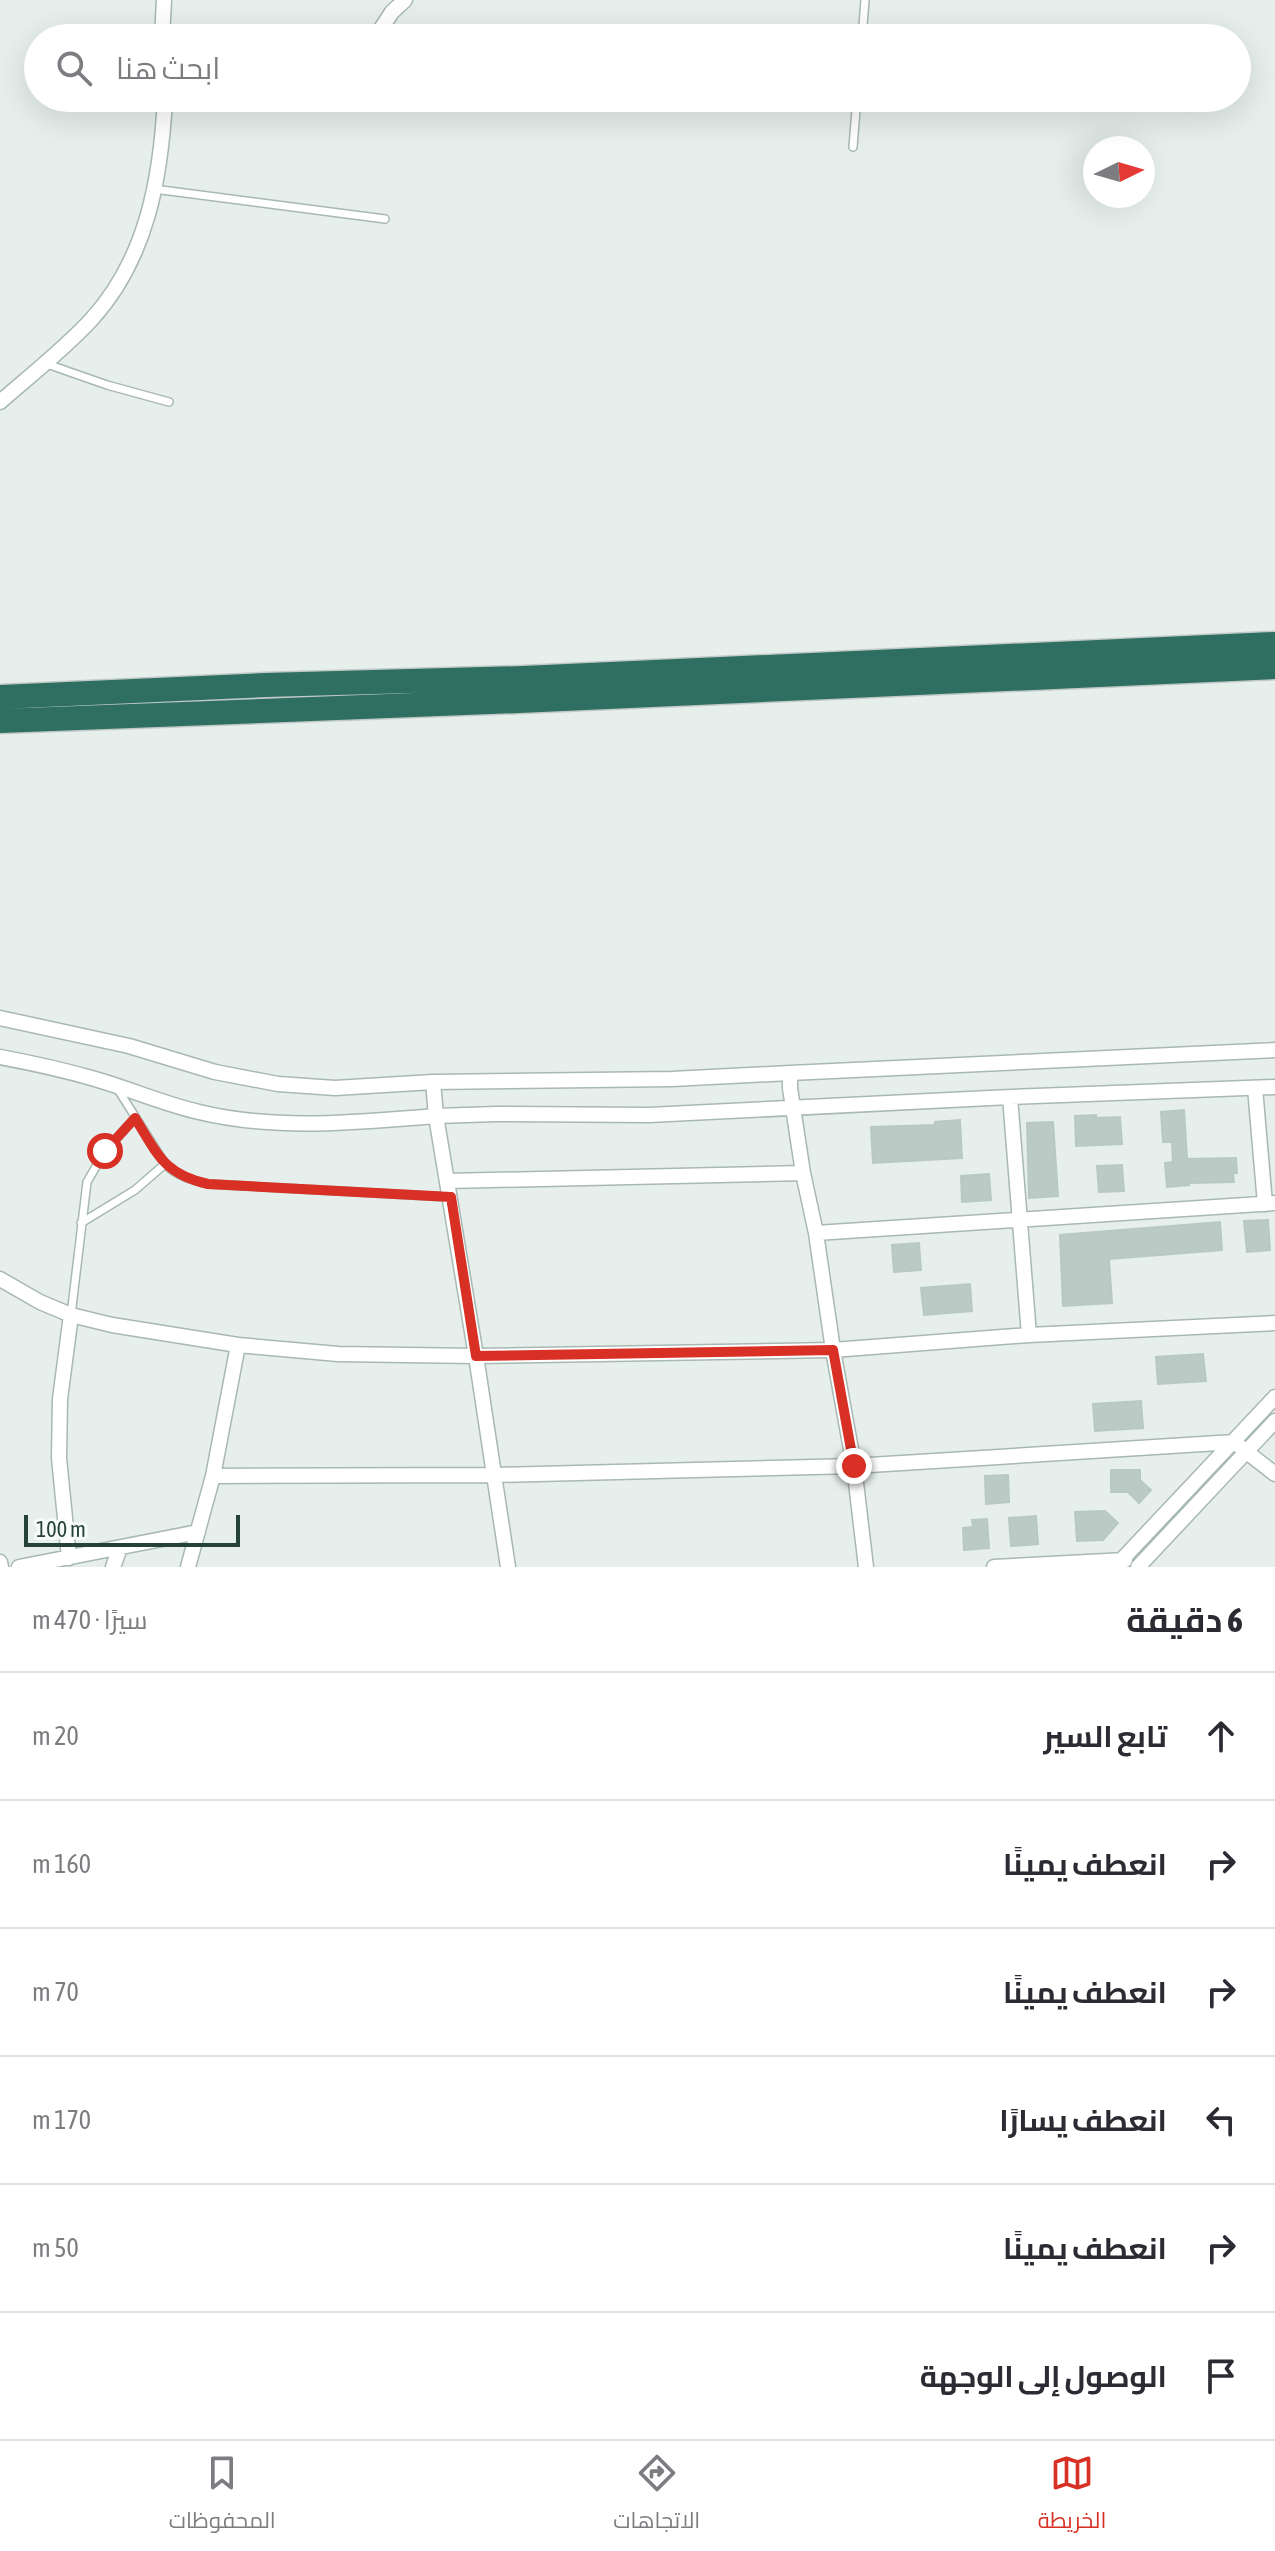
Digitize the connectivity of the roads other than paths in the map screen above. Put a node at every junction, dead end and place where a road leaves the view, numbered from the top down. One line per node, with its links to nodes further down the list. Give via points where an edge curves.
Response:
1 (164, 0): 4 (street)
2 (405, 0): 5 (street)
3 (865, 0): 6 (lane)
4 (163, 24)
5 (384, 24)
6 (863, 24)
7 (164, 112): 10 (street)
8 (856, 112): 9 (lane)
9 (853, 147)
10 (154, 189): 11 (lane); 12 (street, via 142,239 110,297)
11 (385, 219)
12 (45, 363): 13 (street); 14 (lane)
13 (0, 402)
14 (169, 402)
15 (1275, 644): 17 (highway)
16 (1275, 667): 18 (highway)
17 (0, 697)
18 (0, 721)
19 (0, 1018): 23 (street, via 266,1082 335,1088)
20 (1275, 1050): 22 (street)
21 (0, 1057): 24 (street)
22 (790, 1073): 23 (street); 28 (street)
23 (433, 1082): 29 (street)
24 (116, 1086): 29 (street, via 198,1112 262,1121 342,1123); 30 (lane)
25 (1275, 1087): 26 (street)
26 (1255, 1088): 27 (street); 35 (street)
27 (1010, 1097): 28 (street); 36 (street)
28 (794, 1108): 29 (street); 32 (street)
29 (436, 1116): 33 (street)
30 (135, 1118): 31 (lane); 37 (lane, via 105,1151 87,1182)
31 (165, 1164): 34 (lane, via 208,1184); 37 (lane, via 135,1190)
32 (803, 1173): 33 (street); 38 (street)
33 (448, 1181): 34 (street)
34 (451, 1197): 45 (street)
35 (1270, 1203): 36 (street)
36 (1019, 1218): 38 (street); 42 (street)
37 (81, 1223): 40 (lane)
38 (816, 1233): 44 (street)
39 (0, 1282): 40 (street)
40 (71, 1315): 43 (street); 56 (street, via 59,1446)
41 (1275, 1323): 42 (street)
42 (1029, 1335): 44 (street)
43 (238, 1345): 45 (street, via 338,1354); 53 (street)
44 (833, 1350): 45 (street); 50 (street)
45 (476, 1356): 52 (street)
46 (1275, 1397): 48 (street)
47 (1275, 1421): 49 (street)
48 (1234, 1442): 49 (street); 50 (street); 58 (street)
49 (1246, 1452): 51 (street); 57 (street)
50 (854, 1466): 52 (street); 63 (street)
51 (1275, 1474)
52 (495, 1475): 53 (street); 62 (street)
53 (213, 1476): 54 (street)
54 (198, 1532): 55 (street); 61 (street)
55 (120, 1548): 56 (street); 60 (street)
56 (69, 1558): 59 (street)
57 (1142, 1563): 58 (street)
58 (1118, 1564): 64 (street)
59 (19, 1567)
60 (113, 1567)
61 (188, 1567)
62 (508, 1567)
63 (866, 1567)
64 (994, 1567)

